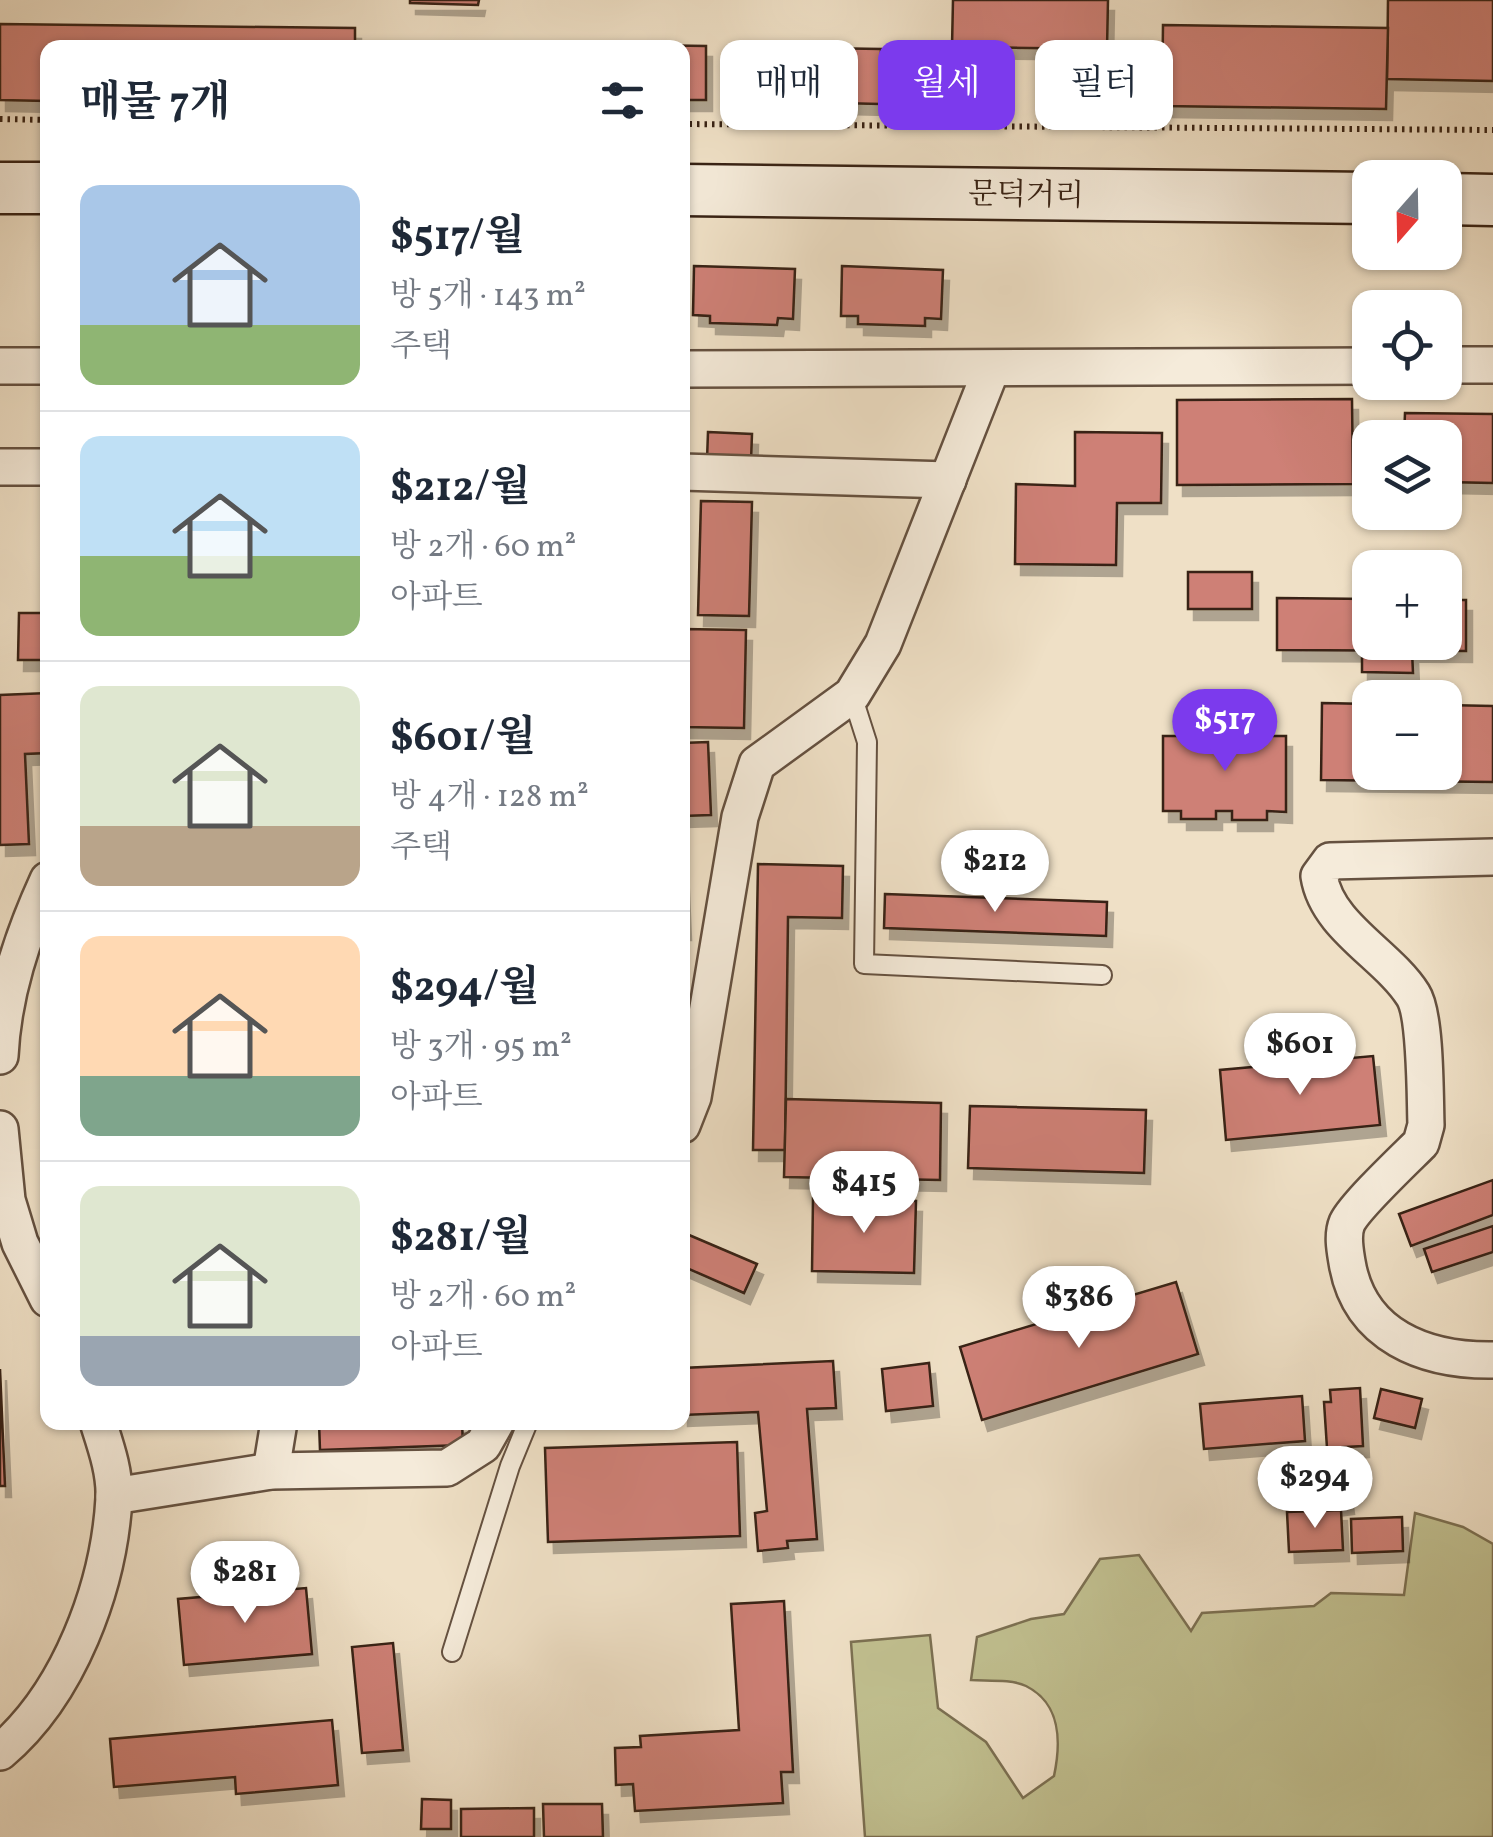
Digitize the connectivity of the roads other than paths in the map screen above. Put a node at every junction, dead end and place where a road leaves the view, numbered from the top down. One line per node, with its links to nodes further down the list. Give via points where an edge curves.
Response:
1 (0, 188): 2 (main road)
2 (40, 188)
3 (690, 190): 4 (main road, 문덕거리)
4 (1352, 198)
5 (1462, 199): 6 (main road)
6 (1493, 200)
7 (1462, 365): 8 (street)
8 (1493, 365)
9 (0, 366): 10 (street)
10 (40, 366)
11 (1352, 366): 13 (street)
12 (690, 369): 13 (street)
13 (991, 370): 17 (street)
14 (0, 467): 15 (street)
15 (40, 467)
16 (690, 472): 17 (street)
17 (948, 480): 18 (street, via 883,644)
18 (852, 695): 22 (lane, via 866,742 864,964); 24 (street, via 758,764 740,817)
19 (1493, 857): 27 (street, via 1330,861 1319,876 1322,894 1414,996 1420,1014 1422,1142 1348,1222 1344,1244 1351,1285 1376,1323 1407,1344 1448,1359)
20 (40, 896): 21 (street)
21 (11, 952): 23 (street)
22 (1102, 975)
23 (0, 1056)
24 (690, 1106)
25 (0, 1130): 26 (street, via 7,1200)
26 (40, 1283)
27 (1493, 1360)
28 (100, 1430): 33 (street)
29 (278, 1430): 32 (street)
30 (491, 1430): 32 (street, via 483,1445 447,1468)
31 (525, 1430): 34 (lane)
32 (271, 1471): 33 (street)
33 (114, 1496): 35 (street, via 101,1588 53,1692)
34 (452, 1652)
35 (0, 1752)

